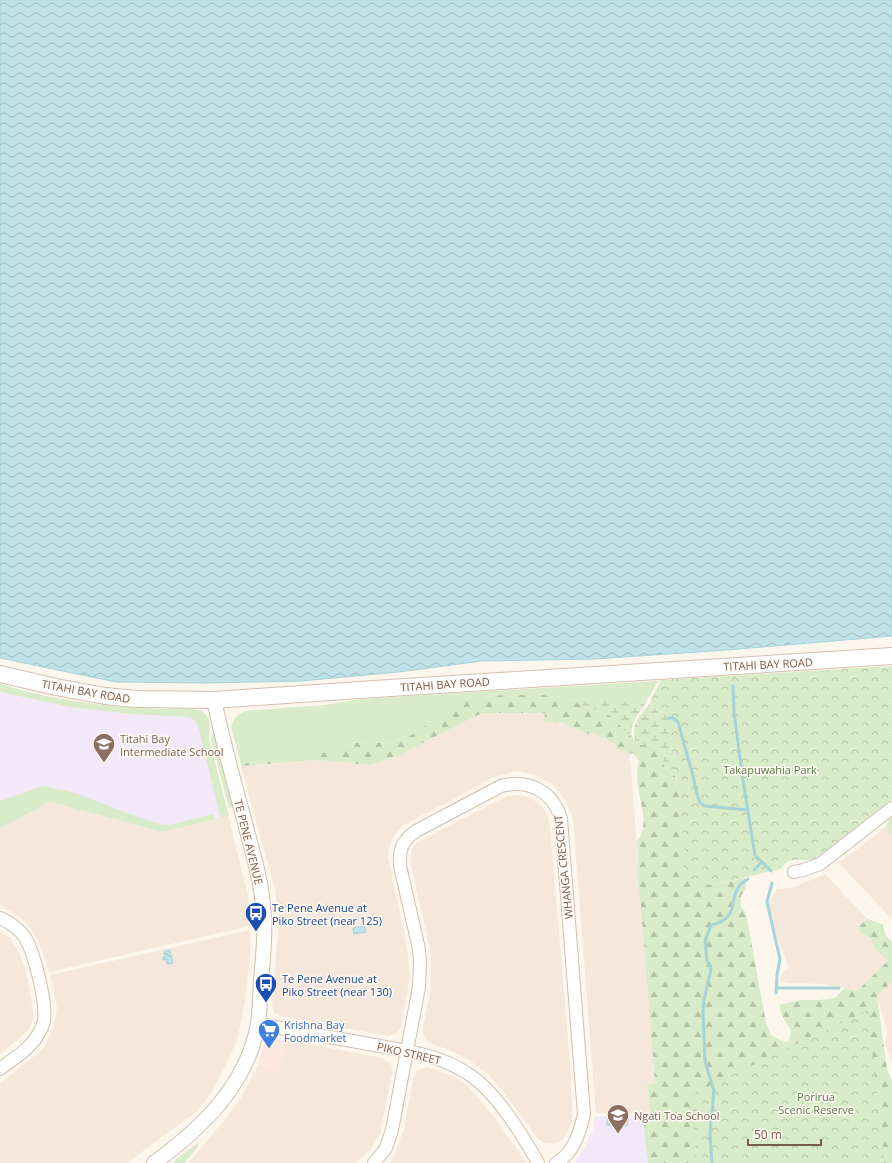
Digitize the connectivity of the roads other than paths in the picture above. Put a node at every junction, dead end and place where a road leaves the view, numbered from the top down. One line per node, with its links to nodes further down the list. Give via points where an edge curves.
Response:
1 (892, 656): 3 (main road, TITAHI BAY ROAD)
2 (0, 674): 3 (main road, TITAHI BAY ROAD, via 105,696)
3 (214, 700): 7 (street, TE PENE AVENUE, via 256,866 263,905 264,929)
4 (892, 808): 5 (street, via 820,864)
5 (794, 872)
6 (0, 918): 9 (street, via 10,923 26,938 32,953 44,1008 41,1030 36,1039)
7 (258, 1024): 8 (street, PIKO STREET); 10 (street, TE PENE AVENUE, via 243,1067 223,1101 189,1137)
8 (407, 1051): 11 (street, WHANGA CRESCENT, via 392,1130 386,1148); 12 (street, PIKO STREET, via 436,1057 468,1073 482,1084 497,1101); 13 (street, WHANGA CRESCENT, via 419,988 420,962 400,866 399,854 403,843 416,831 501,786 516,783 539,789 552,801 560,819 584,1114 581,1131 566,1155)
9 (0, 1069)
10 (154, 1163)
11 (374, 1163)
12 (538, 1163)
13 (556, 1163)

